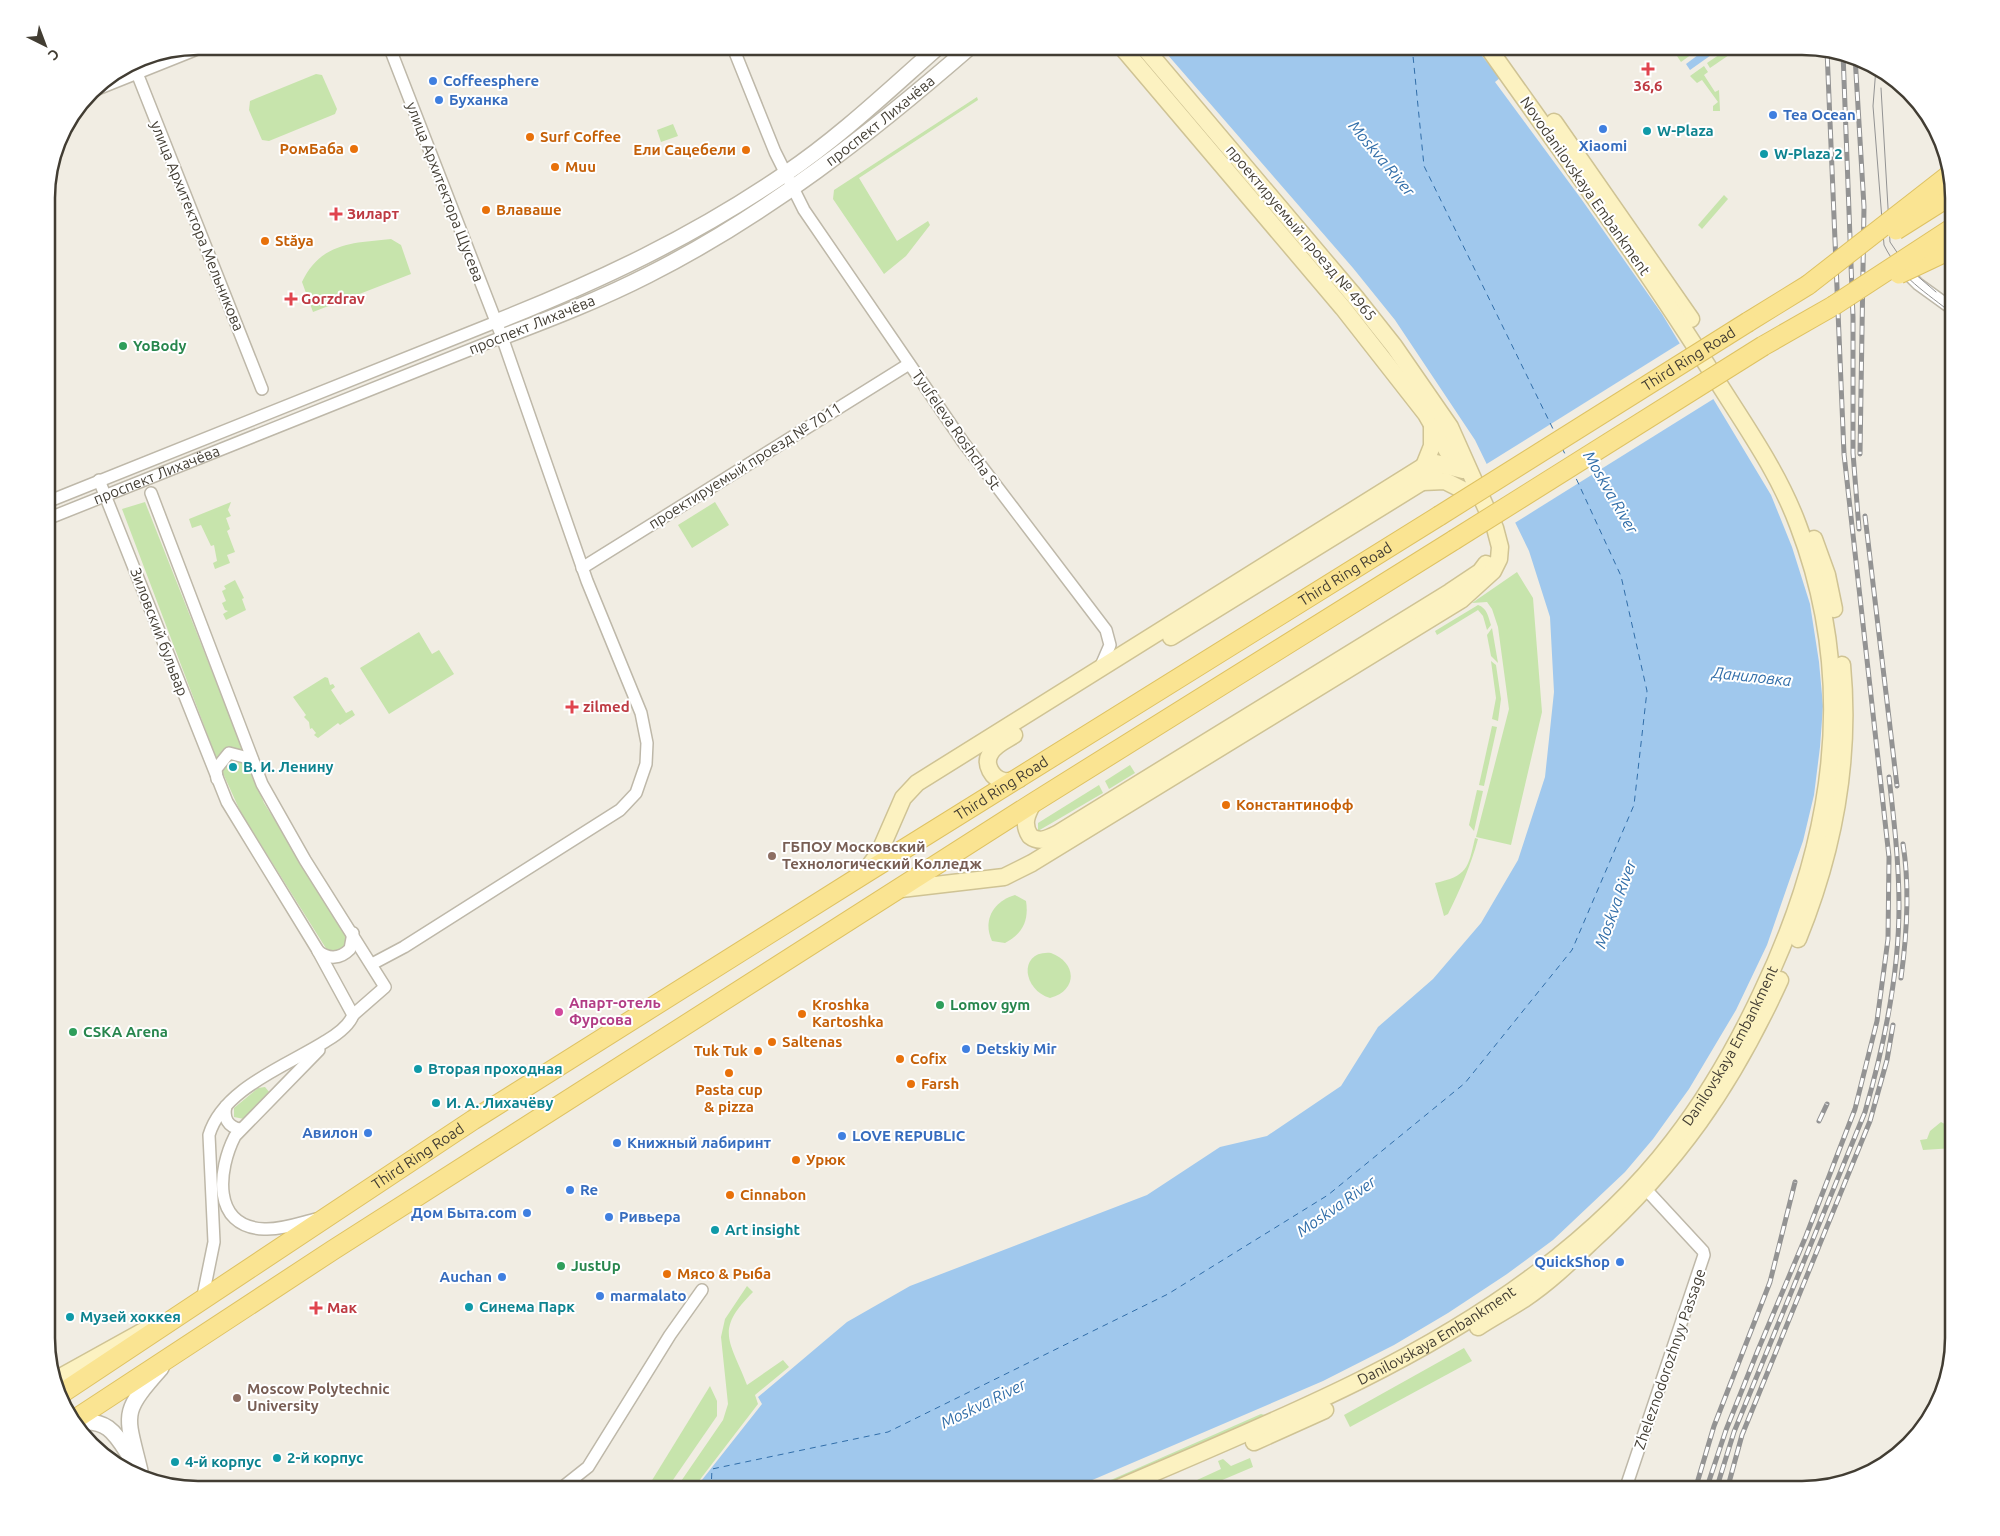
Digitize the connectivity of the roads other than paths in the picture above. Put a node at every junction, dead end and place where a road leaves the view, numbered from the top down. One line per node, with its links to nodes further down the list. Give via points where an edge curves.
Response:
1 (392, 55): 20 (street, улица Архитектора Щусева)
2 (736, 55): 10 (street, Tyufeleva Roshcha St)
3 (929, 55): 10 (street, проспект Лихачёва)
4 (961, 55): 12 (street, проспект Лихачёва, via 906,102)
5 (1129, 55): 25 (main road, проектируемый проезд № 4965, via 1289,243)
6 (1151, 55): 26 (main road, проектируемый проезд № 4965, via 1361,304 1410,367)
7 (1494, 55): 21 (main road, Novodanilovskaya Embankment)
8 (1507, 55): 21 (main road, Novodanilovskaya Embankment)
9 (136, 69): 24 (street, улица Архитектора Мельникова)
10 (786, 174): 12 (street, Tyufeleva Roshcha St); 20 (street, проспект Лихачёва, via 655,253)
11 (1944, 179): 17 (main road, bridge)
12 (793, 188): 22 (street, проспект Лихачёва, via 712,240 648,275 582,306); 23 (street, Tyufeleva Roshcha St, via 804,210)
13 (1945, 199): 17 (main road, Third Ring Road, bridge)
14 (1945, 233): 19 (main road, Third Ring Road, bridge)
15 (1945, 252): 19 (main road, bridge)
16 (1904, 270): 18 (street)
17 (1808, 285): 40 (main road, Third Ring Road, bridge)
18 (1945, 304)
19 (1833, 306): 42 (main road, Third Ring Road, bridge, via 1763,346)
20 (496, 322): 22 (street, улица Архитектора Щусева); 31 (street, проспект Лихачёва)
21 (1686, 322): 54 (main road, Danilovskaya Embankment, via 1780,462 1806,517 1826,575 1837,624 1844,689 1844,750 1833,829 1814,899 1756,1034 1681,1149)
22 (502, 337): 34 (street, проспект Лихачёва); 37 (street, улица Архитектора Щусева)
23 (909, 364): 37 (street, проектируемый проезд № 7011); 38 (street, Tyufeleva Roshcha St, via 991,480 1106,630 1110,645)
24 (262, 390)
25 (1431, 421): 27 (main road, проектируемый проезд № 4965); 29 (main road, via 1432,446)
26 (1450, 427): 27 (main road); 30 (main road, проектируемый проезд № 4965)
27 (1447, 447): 28 (main road)
28 (1448, 465): 29 (main road); 30 (main road); 32 (main road)
29 (1423, 474): 32 (main road); 38 (main road); 40 (main road, via 996,746 987,761 994,776 1005,782)
30 (1471, 475): 44 (main road, проектируемый проезд № 4965, via 1500,547 1493,571 1461,600 1012,874)
31 (99, 480): 34 (street, Зиловский бульвар); 35 (street, проспект Лихачёва)
32 (1467, 492): 42 (main road, via 1492,548 1480,572 1044,840 1030,836 1026,825)
33 (151, 493): 39 (street)
34 (106, 494): 36 (street, проспект Лихачёва); 41 (street, Зиловский бульвар)
35 (55, 498)
36 (55, 515)
37 (582, 568): 47 (street, улица Архитектора Щусева, via 645,729 648,754 636,793 601,823)
38 (1100, 668): 43 (main road, via 917,783 903,798 879,853)
39 (252, 759): 41 (street, via 229,753 216,769); 45 (street, via 278,815)
40 (1019, 779): 43 (main road, Third Ring Road)
41 (218, 784): 46 (street, Зиловский бульвар)
42 (1033, 803): 44 (main road, Third Ring Road)
43 (864, 874): 55 (main road, Third Ring Road, via 481,1115)
44 (901, 889): 59 (main road, Third Ring Road, via 333,1250)
45 (353, 933): 46 (street, via 350,949 340,957 331,958); 47 (street)
46 (318, 951): 48 (street, Зиловский бульвар)
47 (372, 964): 48 (street, via 385,987)
48 (352, 1018): 49 (street)
49 (333, 1036): 50 (street); 51 (street)
50 (265, 1077): 51 (street, via 274,1083); 52 (street, via 232,1098)
51 (275, 1094): 53 (street, via 269,1104)
52 (226, 1106): 53 (street, via 224,1113 228,1122); 57 (street, via 213,1122 209,1135 214,1242)
53 (240, 1129): 55 (street, via 227,1151 222,1168 224,1201 231,1214 241,1223 263,1229)
54 (1642, 1185): 67 (main road, Danilovskaya Embankment, via 1522,1284 1410,1355 1313,1403); 68 (main road, Danilovskaya Embankment, via 1550,1280 1524,1299 1445,1347 1290,1427); 69 (street, Zheleznodorozhnyy Passage, via 1704,1255)
55 (332, 1214): 57 (main road, Third Ring Road)
56 (702, 1290): 66 (street, via 670,1335 588,1467)
57 (202, 1301): 58 (main road, Third Ring Road)
58 (182, 1316): 60 (main road, via 138,1332); 61 (main road, Third Ring Road)
59 (168, 1360): 62 (main road, Third Ring Road); 65 (street, via 139,1393 128,1415)
60 (61, 1377)
61 (65, 1391)
62 (79, 1418)
63 (81, 1421): 64 (street, via 109,1427)
64 (135, 1466)
65 (140, 1468)
66 (570, 1481)
67 (1135, 1481)
68 (1162, 1481)
69 (1628, 1481)

